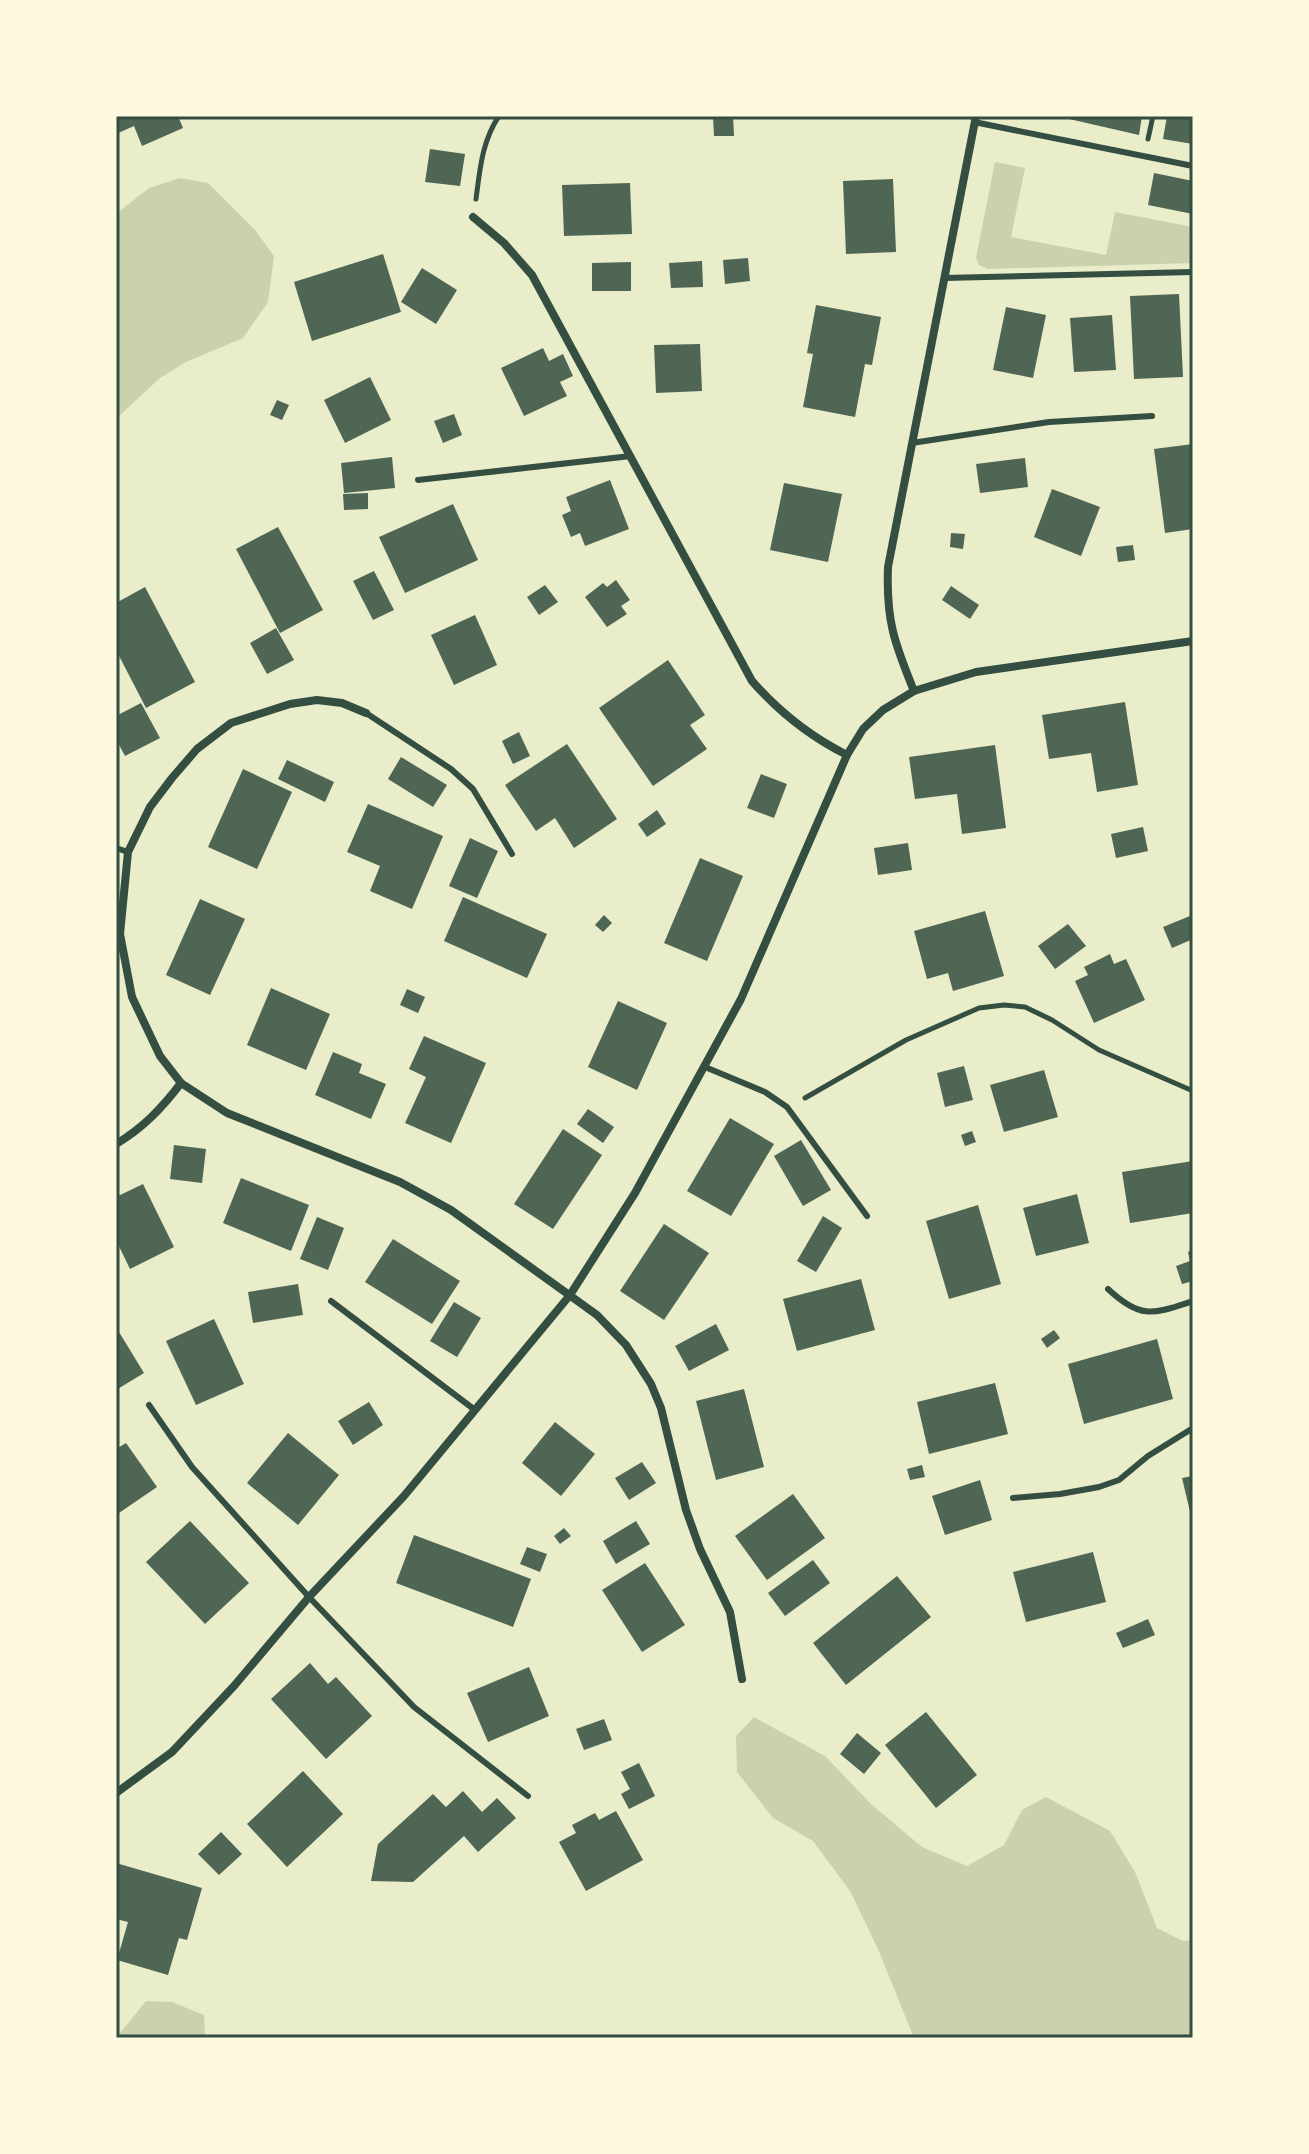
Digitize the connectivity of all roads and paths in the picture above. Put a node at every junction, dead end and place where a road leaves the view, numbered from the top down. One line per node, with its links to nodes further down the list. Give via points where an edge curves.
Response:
1 (499, 116): 4 (path, via 484,149)
2 (975, 119): 3 (lane); 6 (street)
3 (1193, 166)
4 (473, 217): 9 (street, via 532,275)
5 (1193, 272): 6 (lane)
6 (944, 278): 8 (street)
7 (1152, 416): 8 (lane, via 1049,422)
8 (912, 443): 12 (street, via 888,567 887,599 893,639)
9 (631, 456): 10 (lane); 14 (street, via 752,681 801,729)
10 (418, 480)
11 (1193, 641): 12 (street, via 976,672)
12 (914, 691): 14 (street, via 863,729)
13 (366, 713): 16 (street, via 317,700 231,723 197,749 172,778 150,807); 17 (lane, via 473,789)
14 (847, 755): 18 (street, via 741,999)
15 (116, 848): 16 (lane)
16 (128, 852): 19 (street, via 120,934 124,966 144,1027)
17 (512, 854)
18 (705, 1067): 21 (lane); 25 (street)
19 (181, 1083): 22 (street, via 144,1125); 25 (street, via 227,1113 400,1182)
20 (1193, 1091): 21 (path, via 1099,1050 1025,1007 1004,1005 979,1008 906,1040)
21 (787, 1107): 23 (lane)
22 (116, 1144)
23 (867, 1216)
24 (1108, 1289): 27 (lane, via 1124,1304 1145,1312)
25 (570, 1295): 29 (street); 33 (street, via 626,1345 651,1384 695,1536 730,1612)
26 (331, 1301): 29 (lane)
27 (1193, 1301)
28 (149, 1405): 32 (lane, via 192,1467)
29 (475, 1410): 32 (street)
30 (1193, 1428): 31 (lane, via 1119,1480)
31 (1013, 1498)
32 (309, 1597): 34 (street, via 172,1752); 35 (lane, via 414,1707)
33 (742, 1679)
34 (116, 1793)
35 (528, 1796)

